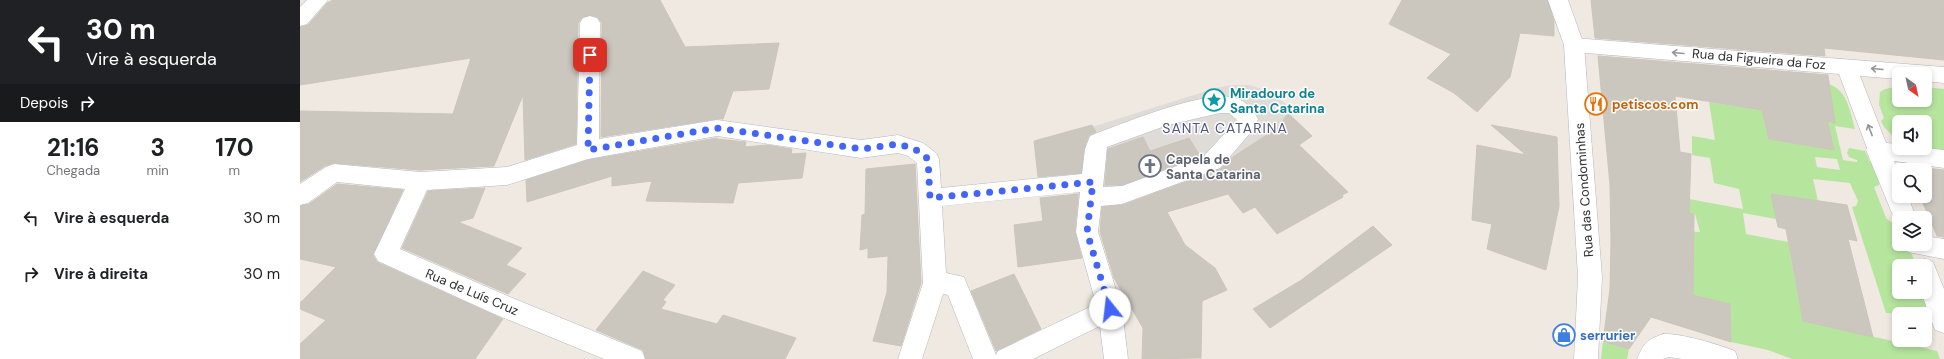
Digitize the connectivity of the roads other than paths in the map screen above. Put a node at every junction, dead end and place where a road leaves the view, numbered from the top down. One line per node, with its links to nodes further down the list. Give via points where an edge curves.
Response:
1 (318, 0): 3 (street)
2 (1558, 0): 5 (street, Rua das Condominhas)
3 (300, 19)
4 (590, 24): 8 (street)
5 (1574, 45): 6 (street, Rua da Figueira da Foz, one-way to 5); 27 (street, Rua das Condominhas, via 1590,277)
6 (1846, 66): 7 (street, Rua da Figueira da Foz, one-way to 6); 9 (street, one-way to 6)
7 (1944, 75)
8 (588, 150): 11 (street, via 507,176); 14 (street, via 717,128 862,149 898,144 915,149 928,159)
9 (1877, 150): 10 (street); 15 (street)
10 (1944, 159)
11 (420, 181): 13 (street, via 334,173); 22 (street, Rua de Luís Cruz, via 386,254)
12 (1092, 189): 12 (street, via 1122,195 1212,162 1239,133 1248,119 1241,110 1230,105 1206,107 1156,119 1098,142); 14 (street); 20 (street, via 1087,232)
13 (300, 196)
14 (930, 198): 18 (street)
15 (1902, 211)
16 (1932, 247): 17 (street)
17 (1944, 249)
18 (935, 283): 23 (street); 24 (street, via 956,285)
19 (1932, 289): 21 (street)
20 (1110, 309): 25 (street); 26 (street)
21 (1944, 322)
22 (633, 359)
23 (910, 359)
24 (985, 359)
25 (1008, 359)
26 (1116, 359)
27 (1586, 359)
28 (1649, 359): 29 (street, via 1661,346 1673,344)
29 (1726, 359)

